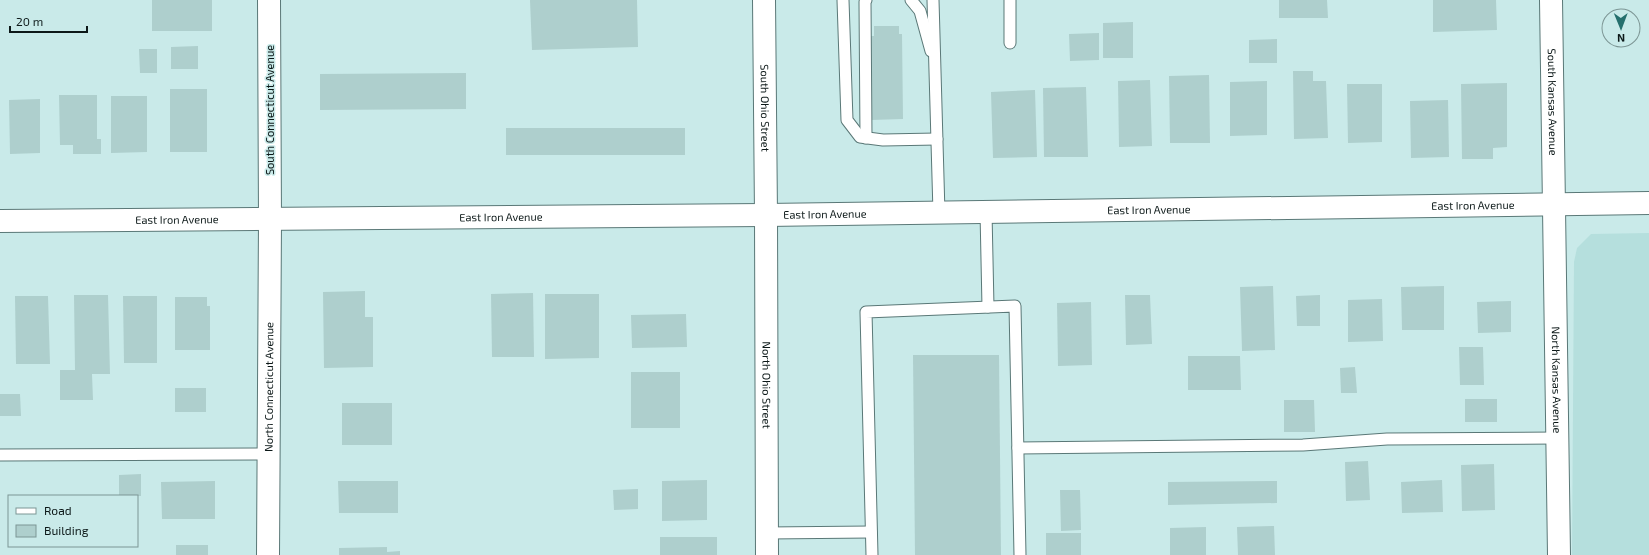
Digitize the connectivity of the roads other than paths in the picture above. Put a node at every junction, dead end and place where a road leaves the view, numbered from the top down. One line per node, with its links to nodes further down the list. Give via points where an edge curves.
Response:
1 (269, 0): 18 (street, South Connecticut Avenue)
2 (764, 0): 17 (street, South Ohio Street)
3 (843, 0): 11 (lane, via 847,120 860,137)
4 (866, 0): 11 (lane)
5 (911, 0): 10 (lane, via 920,11)
6 (933, 0): 10 (lane)
7 (1010, 0): 9 (lane)
8 (1551, 0): 14 (street, South Kansas Avenue)
9 (1010, 43)
10 (935, 59): 12 (lane)
11 (866, 138): 12 (lane)
12 (937, 139): 16 (lane)
13 (1649, 203): 14 (street, East Iron Avenue)
14 (1554, 205): 15 (street, East Iron Avenue); 21 (street, North Kansas Avenue)
15 (986, 212): 16 (street, East Iron Avenue); 20 (lane)
16 (939, 213): 17 (street, East Iron Avenue)
17 (766, 215): 18 (street, East Iron Avenue); 26 (street, North Ohio Street)
18 (270, 220): 19 (street, East Iron Avenue); 23 (street, North Connecticut Avenue)
19 (0, 221)
20 (988, 307): 22 (lane, via 1015,306); 25 (lane, via 866,312)
21 (1557, 438): 22 (lane, via 1387,439 1303,445); 31 (street, North Kansas Avenue)
22 (1018, 448): 30 (lane)
23 (269, 454): 24 (lane); 27 (street, North Connecticut Avenue)
24 (0, 455)
25 (871, 532): 26 (lane); 29 (lane)
26 (767, 533): 28 (street, North Ohio Street)
27 (268, 555)
28 (767, 555)
29 (872, 555)
30 (1020, 555)
31 (1559, 555)

